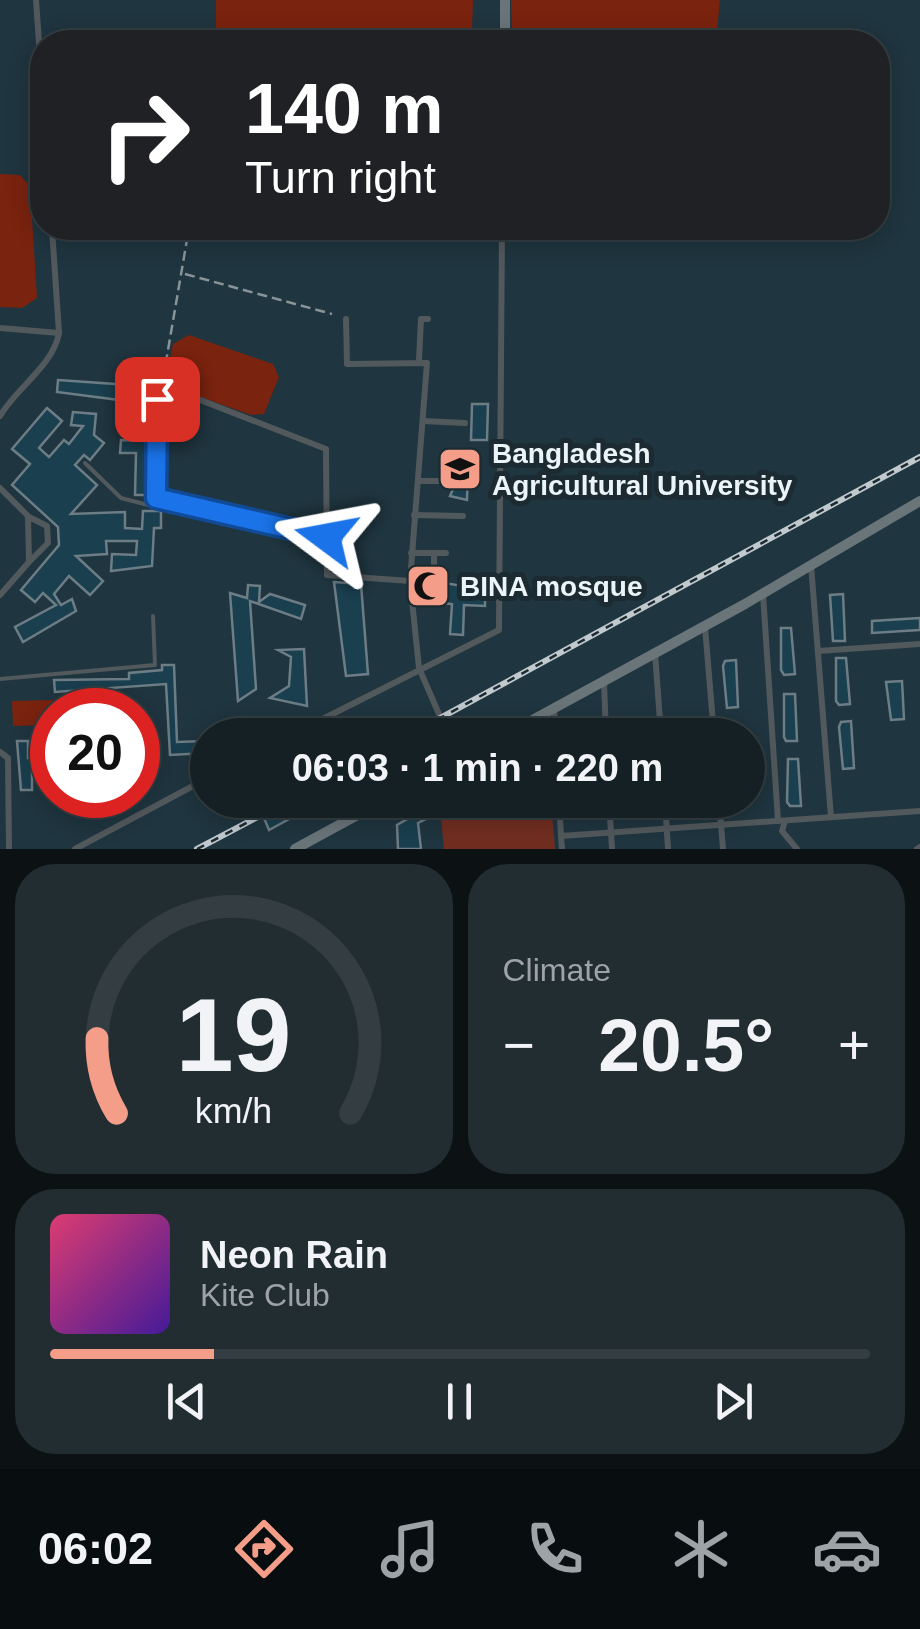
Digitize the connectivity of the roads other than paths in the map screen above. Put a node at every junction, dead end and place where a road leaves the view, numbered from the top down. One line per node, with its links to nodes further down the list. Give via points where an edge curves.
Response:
1 (36, 0): 3 (street)
2 (505, 0): 4 (street)
3 (38, 30)
4 (506, 30)
5 (53, 240): 10 (street)
6 (502, 240): 40 (street, via 499,630)
7 (346, 319): 11 (street, via 347,364)
8 (428, 319): 11 (street, via 421,318)
9 (0, 328): 10 (street)
10 (59, 332): 13 (street, via 56,349)
11 (419, 360): 14 (street, via 427,363)
12 (162, 385): 20 (lane); 25 (street, via 326,450)
13 (0, 416)
14 (424, 421): 15 (street); 17 (street)
15 (465, 423)
16 (85, 463): 20 (lane, via 121,498 156,507)
17 (418, 481): 18 (street); 23 (street)
18 (449, 481)
19 (0, 488): 22 (street)
20 (156, 498): 25 (lane)
21 (920, 501): 30 (street)
22 (28, 516): 29 (street); 29 (street, via 46,526 48,543)
23 (413, 516): 24 (street); 26 (street)
24 (462, 516)
25 (326, 537): 32 (street, via 326,576)
26 (411, 553): 27 (street); 32 (street)
27 (434, 553): 28 (street); 31 (street)
28 (446, 553)
29 (29, 562): 34 (street)
30 (811, 565): 33 (street); 38 (street)
31 (434, 568)
32 (410, 581): 40 (street)
33 (763, 594): 36 (street); 60 (street)
34 (0, 596)
35 (153, 616): 41 (lane, via 154,665)
36 (705, 626): 39 (street); 50 (street)
37 (920, 644): 38 (street)
38 (818, 651): 54 (street)
39 (655, 653): 42 (street); 49 (street)
40 (419, 668): 44 (street); 45 (street)
41 (0, 679)
42 (604, 681): 43 (street); 48 (street)
43 (554, 708): 46 (street); 47 (street)
44 (323, 718)
45 (441, 718)
46 (536, 718)
47 (555, 718)
48 (605, 718)
49 (660, 718)
50 (713, 718)
51 (0, 752): 65 (street, via 8,758)
52 (190, 788): 66 (street)
53 (920, 811): 54 (street)
54 (831, 817): 60 (street)
55 (352, 818): 67 (street)
56 (560, 818): 64 (street)
57 (610, 818): 63 (street)
58 (666, 818): 62 (street)
59 (720, 818): 61 (street)
60 (782, 821): 61 (street); 72 (street)
61 (721, 825): 62 (street); 71 (street)
62 (667, 828): 63 (street); 70 (street)
63 (610, 832): 64 (street); 69 (street)
64 (561, 836): 68 (street)
65 (9, 849)
66 (75, 849)
67 (294, 849)
68 (562, 849)
69 (612, 849)
70 (668, 849)
71 (722, 849)
72 (796, 849)

